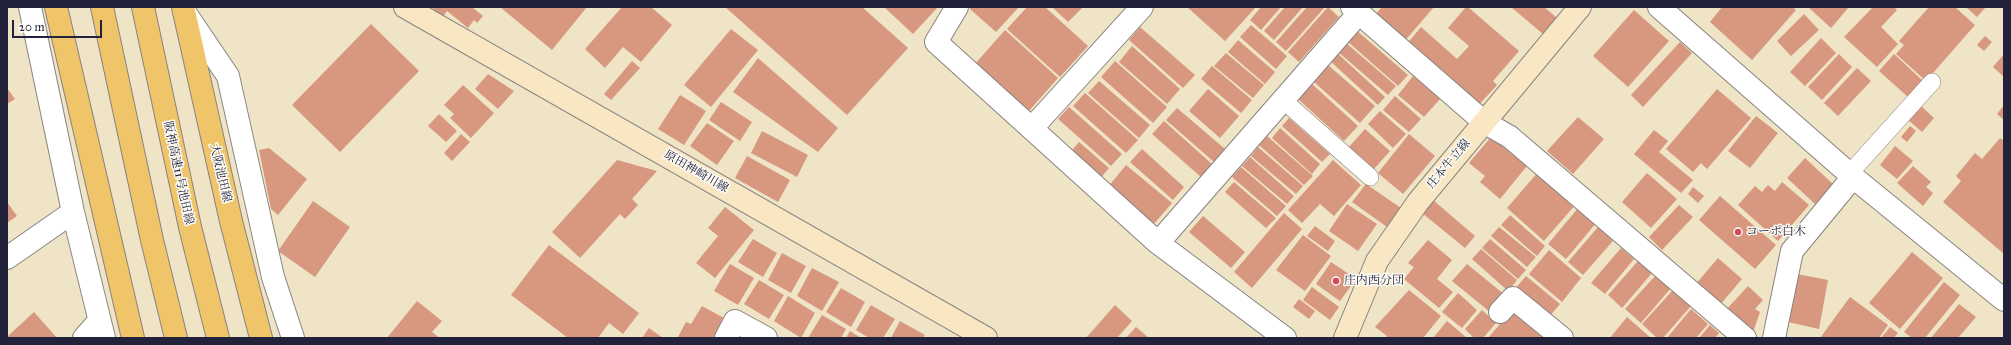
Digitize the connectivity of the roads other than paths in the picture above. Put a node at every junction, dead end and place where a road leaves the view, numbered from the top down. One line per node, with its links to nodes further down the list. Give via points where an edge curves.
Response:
1 (30, 7): 18 (street)
2 (56, 7): 25 (main road)
3 (102, 7): 26 (main road, via 152,240)
4 (143, 7): 27 (main road, 阪神高速11号池田線, via 190,227)
5 (405, 7): 32 (street, 原田神崎川線)
6 (957, 7): 15 (street, via 936,42)
7 (1142, 7): 15 (street)
8 (1580, 7): 14 (street, 庄本牛立線)
9 (1659, 7): 16 (street)
10 (183, 9): 28 (main road, 大阪池田線, via 231,221); 29 (street, via 228,76 273,277)
11 (1359, 9): 13 (street); 14 (street)
12 (1932, 82): 16 (lane)
13 (1283, 100): 17 (lane); 19 (street)
14 (1484, 122): 34 (street, 庄本牛立線, via 1418,202 1377,261); 36 (street, via 1510,137)
15 (1032, 128): 19 (street)
16 (1851, 176): 21 (street); 37 (street, via 1792,251)
17 (1370, 177)
18 (73, 212): 20 (street); 23 (street)
19 (1158, 243): 33 (street)
20 (7, 258)
21 (2004, 300)
22 (1500, 312): 35 (street, via 1513,298)
23 (102, 329): 24 (street)
24 (84, 338)
25 (133, 338)
26 (176, 338)
27 (218, 338)
28 (261, 338)
29 (293, 338)
30 (726, 338): 31 (street, via 736,321)
31 (766, 338)
32 (986, 338)
33 (1285, 338)
34 (1345, 338)
35 (1562, 338)
36 (1744, 338)
37 (1774, 338)

